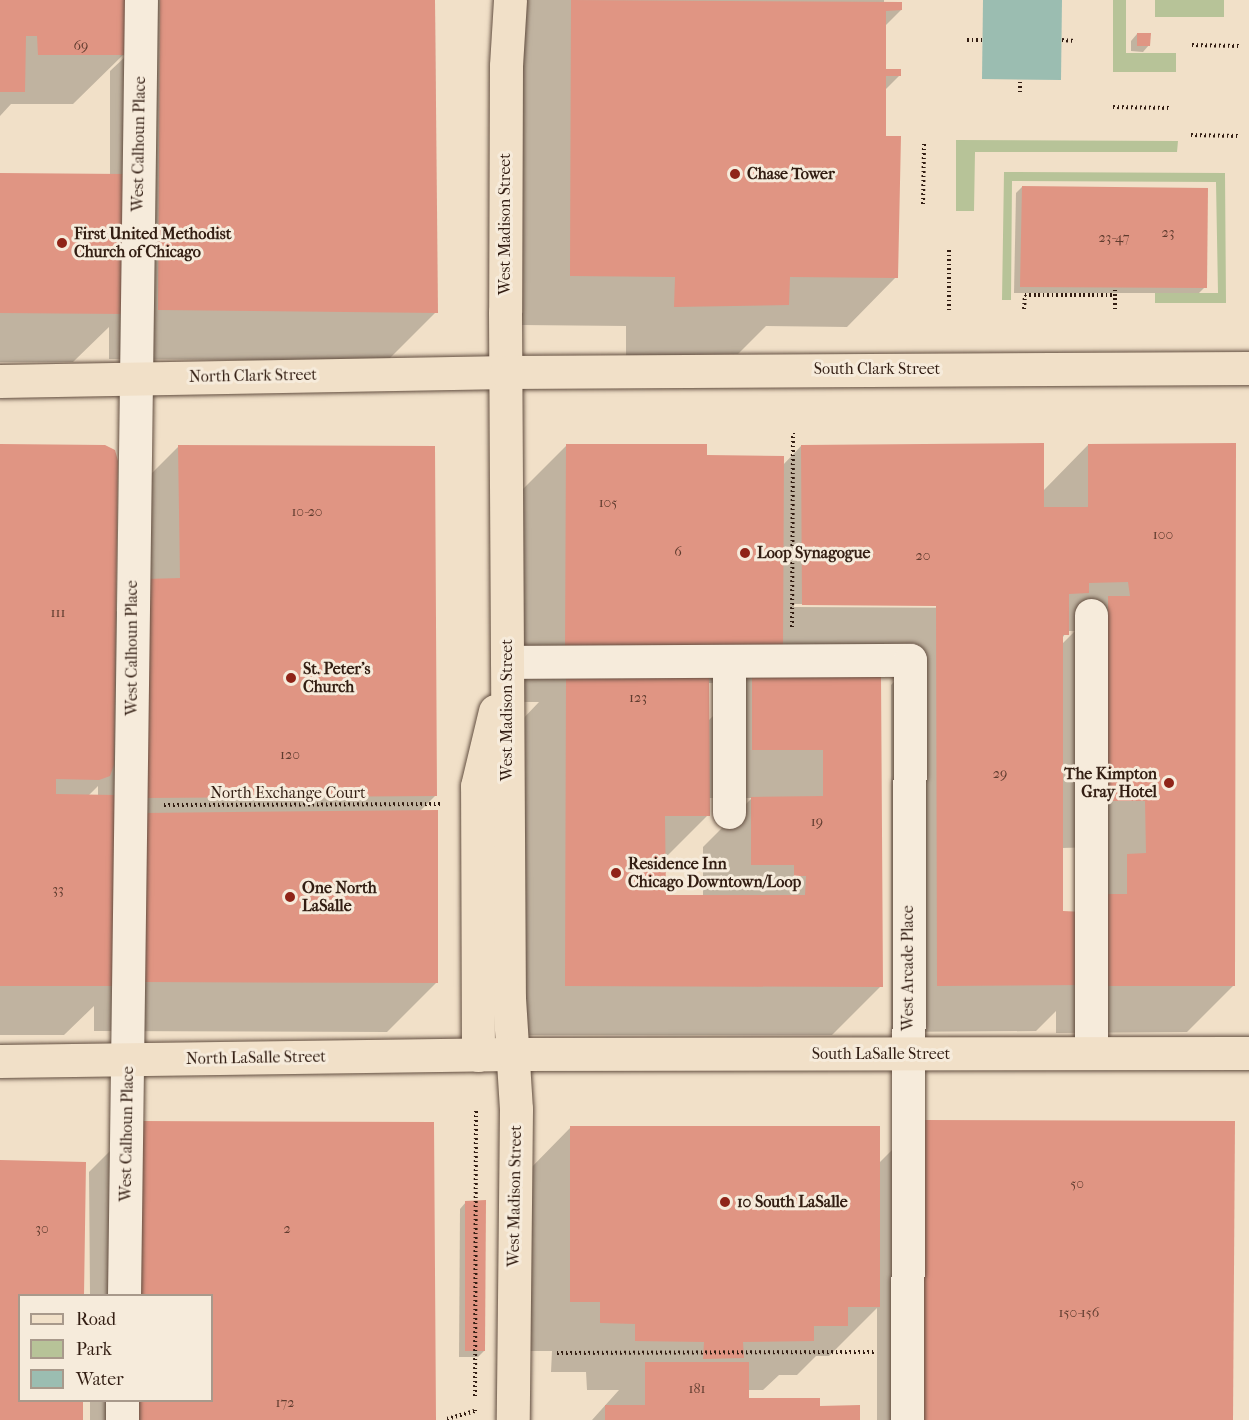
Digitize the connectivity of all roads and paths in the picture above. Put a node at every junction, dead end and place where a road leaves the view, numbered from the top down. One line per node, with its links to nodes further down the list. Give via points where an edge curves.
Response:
1 (141, 0): 25 (street, West Calhoun Place)
2 (510, 0): 24 (main road, West Madison Street, via 506,66)
3 (967, 40): 4 (path)
4 (983, 40)
5 (1062, 40): 6 (path)
6 (1075, 40)
7 (1192, 45): 8 (path)
8 (1239, 46)
9 (1020, 80): 10 (path)
10 (1020, 92)
11 (1113, 107): 12 (path)
12 (1171, 108)
13 (1191, 135): 14 (path)
14 (1238, 136)
15 (924, 144): 16 (path)
16 (923, 204)
17 (949, 249): 20 (path)
18 (1115, 289): 19 (path)
19 (1115, 296): 21 (path, via 1024,295); 22 (path)
20 (949, 309)
21 (1024, 309)
22 (1114, 309)
23 (1249, 368): 24 (main road, South Clark Street)
24 (506, 372): 25 (main road, North Clark Street); 31 (main road, West Madison Street)
25 (135, 378): 26 (main road, North Clark Street); 33 (street, West Calhoun Place)
26 (0, 381)
27 (793, 433): 30 (path)
28 (1091, 615): 36 (street)
29 (729, 661): 30 (street); 31 (street); 34 (street)
30 (792, 661): 35 (street, West Arcade Place, via 910,660)
31 (507, 662): 38 (main road, West Madison Street, via 509,998); 39 (main road, via 477,786)
32 (445, 804): 33 (path, North Exchange Court)
33 (130, 805): 40 (street, West Calhoun Place)
34 (729, 812)
35 (908, 1053): 36 (main road, South LaSalle Street); 38 (main road, South LaSalle Street); 44 (street, West Arcade Place)
36 (1091, 1053): 37 (main road, South LaSalle Street)
37 (1249, 1053)
38 (513, 1054): 39 (main road, North LaSalle Street); 49 (main road, West Madison Street)
39 (478, 1055): 40 (main road, North LaSalle Street)
40 (128, 1060): 41 (main road, North LaSalle Street); 43 (street, West Calhoun Place)
41 (0, 1061)
42 (476, 1109): 47 (path, via 475,1411)
43 (124, 1294)
44 (907, 1352): 45 (path); 50 (street, West Arcade Place)
45 (557, 1353)
46 (122, 1402): 48 (street)
47 (447, 1419)
48 (122, 1420)
49 (513, 1420)
50 (907, 1420)

